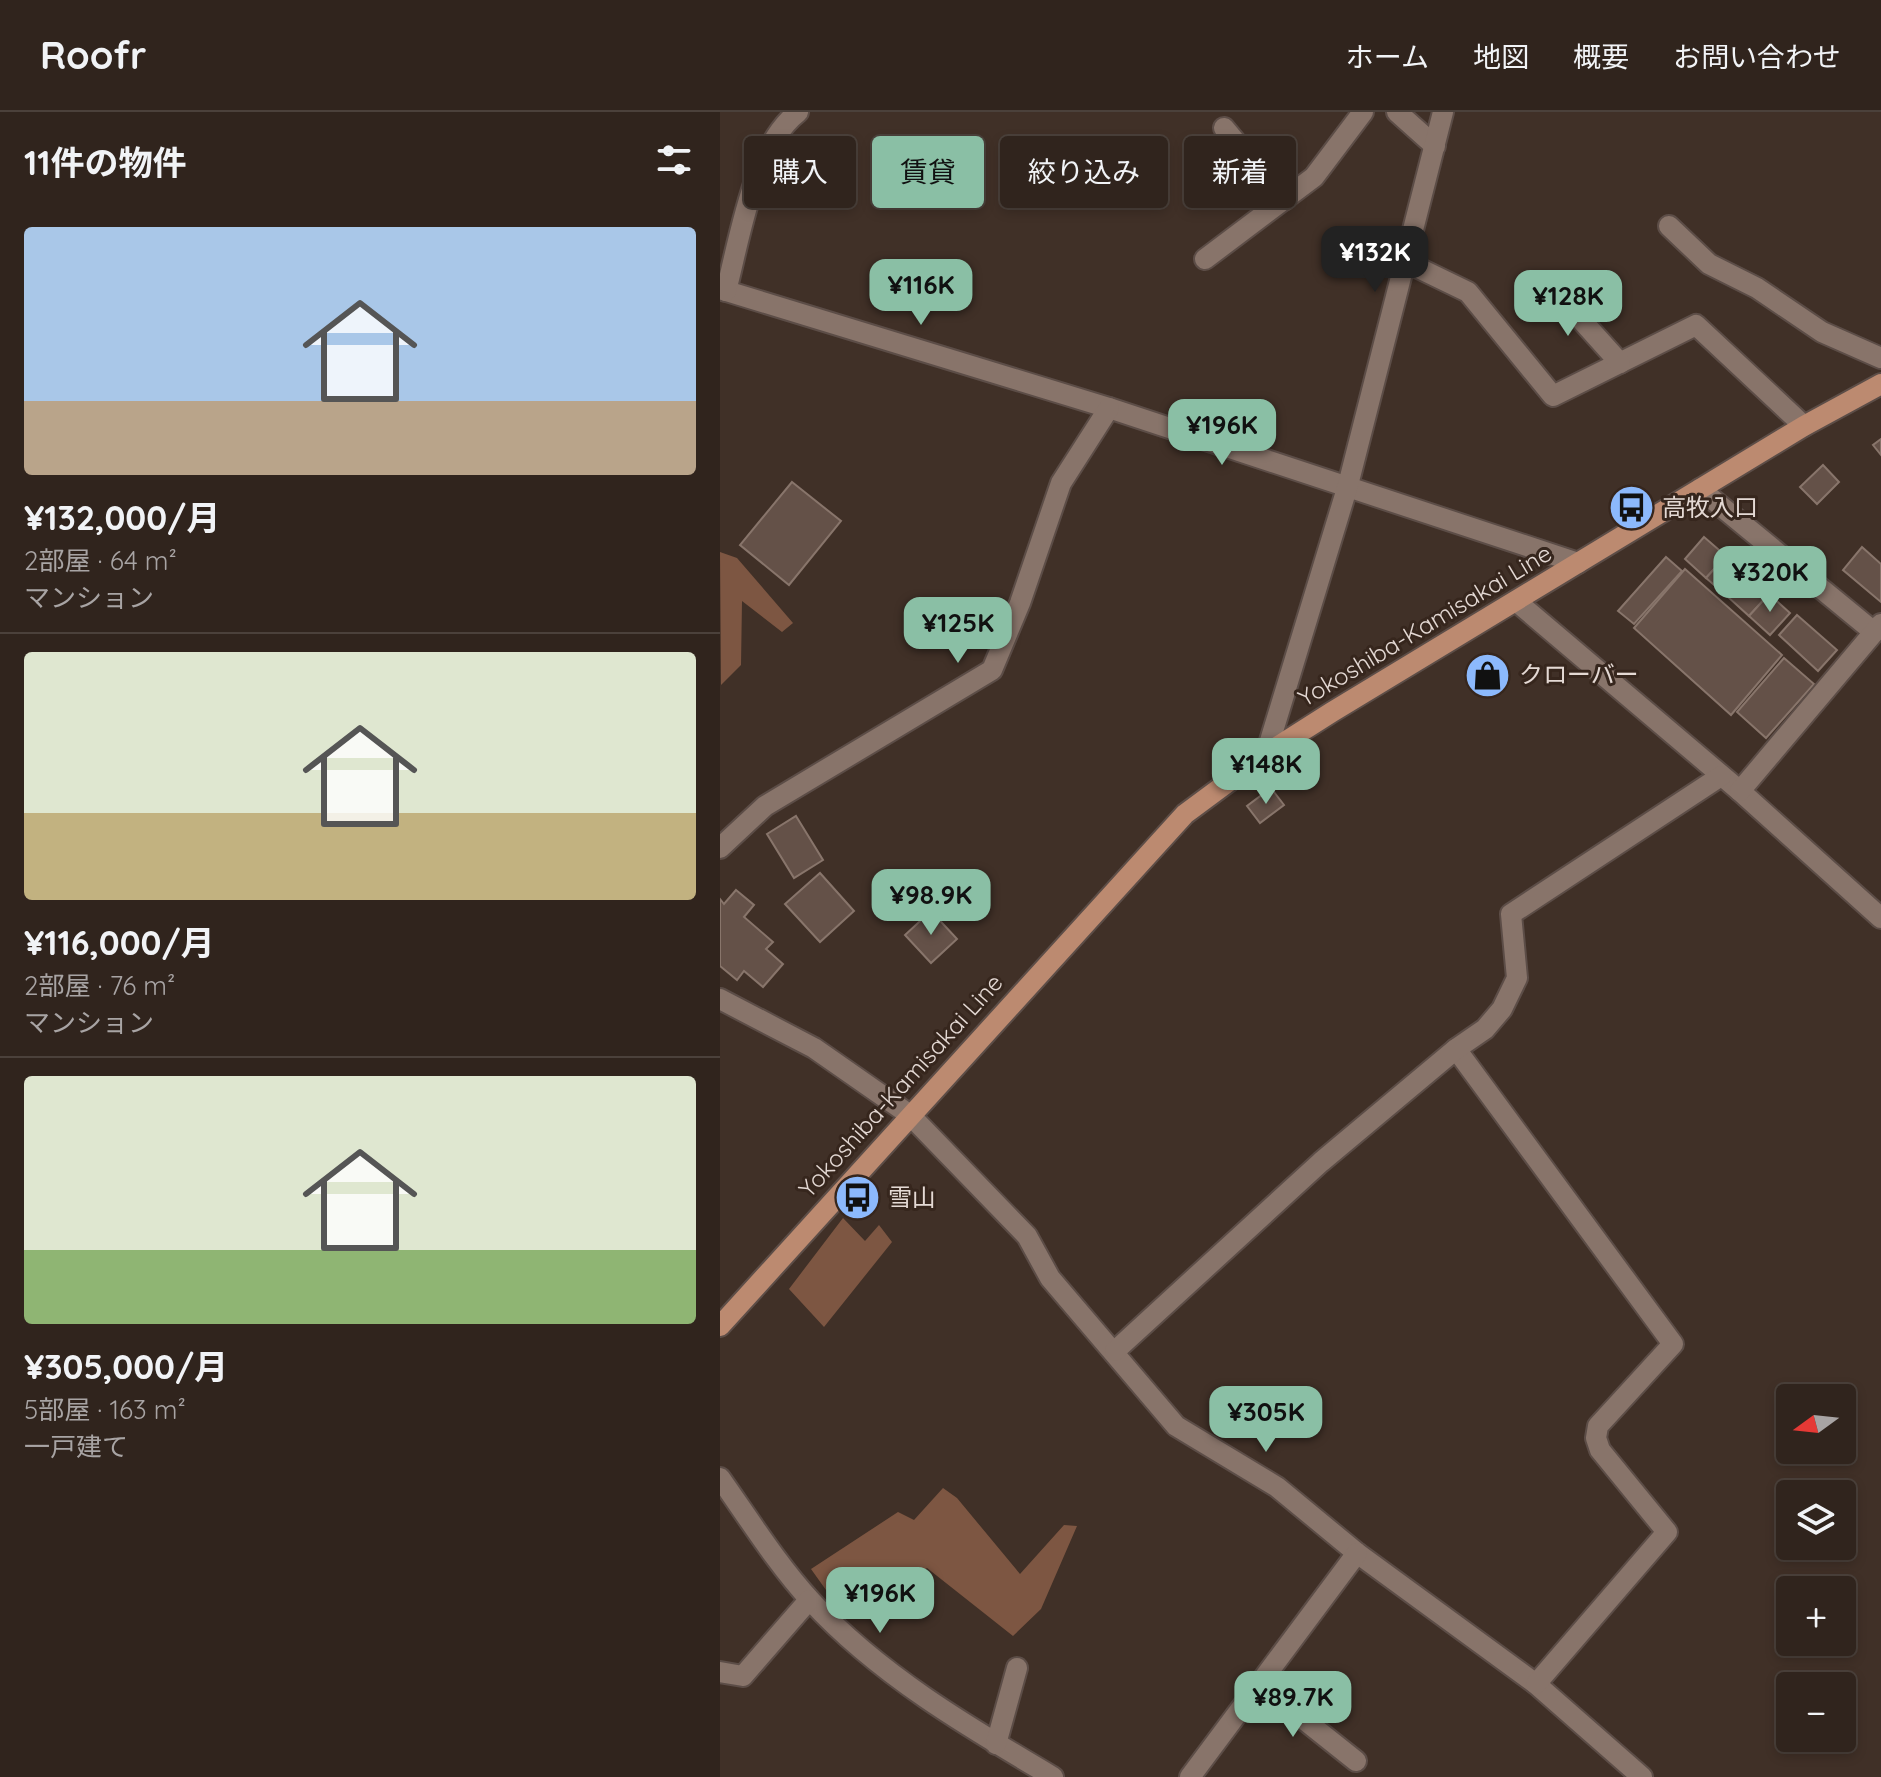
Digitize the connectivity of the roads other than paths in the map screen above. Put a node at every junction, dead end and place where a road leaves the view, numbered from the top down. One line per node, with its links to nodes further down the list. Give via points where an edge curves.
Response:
1 (798, 112): 14 (street, via 768,151 756,179)
2 (1363, 112): 8 (street, via 1314,177)
3 (1397, 112): 7 (street)
4 (1443, 112): 7 (street)
5 (1224, 128): 6 (street)
6 (1231, 136)
7 (1435, 146): 12 (street)
8 (1296, 191)
9 (1273, 208): 11 (street)
10 (1669, 226): 15 (street, via 1709,264 1757,288 1822,332)
11 (1205, 259)
12 (1406, 262): 16 (street, via 1468,292 1553,396); 20 (street)
13 (1549, 284): 16 (street)
14 (723, 290): 18 (street)
15 (1881, 358)
16 (1620, 363): 19 (street, via 1696,325)
17 (1881, 384): 19 (main road, Yokoshiba-Kamisakai Line)
18 (1109, 408): 20 (street); 28 (street, via 1061,483 992,670 765,806)
19 (1804, 426): 21 (main road, Yokoshiba-Kamisakai Line)
20 (1348, 485): 22 (street); 25 (street)
21 (1700, 489): 22 (main road, Yokoshiba-Kamisakai Line); 24 (street)
22 (1578, 563): 23 (main road, Yokoshiba-Kamisakai Line)
23 (1516, 601): 25 (main road, Yokoshiba-Kamisakai Line); 26 (street)
24 (1878, 628): 27 (street)
25 (1266, 754): 32 (main road, Yokoshiba-Kamisakai Line, via 1185,814)
26 (1721, 776): 27 (street); 31 (street, via 1511,914 1517,978 1494,1019)
27 (1740, 791): 29 (street)
28 (720, 848)
29 (1881, 918)
30 (720, 999): 32 (street, via 814,1048)
31 (1456, 1049): 34 (street, via 1321,1162); 41 (street, via 1673,1344 1598,1426 1596,1438 1600,1450 1667,1532)
32 (910, 1115): 33 (main road, Yokoshiba-Kamisakai Line); 34 (street, via 1027,1236 1050,1278)
33 (720, 1326)
34 (1115, 1351): 36 (street, via 1176,1426 1277,1487)
35 (720, 1478): 37 (street)
36 (1357, 1553): 40 (street); 41 (street)
37 (809, 1600): 39 (street, via 743,1676); 42 (street, via 853,1643)
38 (1017, 1668): 42 (street)
39 (720, 1672)
40 (1258, 1683): 43 (street); 45 (street)
41 (1536, 1684): 46 (street)
42 (996, 1744): 44 (street)
43 (1356, 1761)
44 (1053, 1777)
45 (1190, 1777)
46 (1642, 1777)

